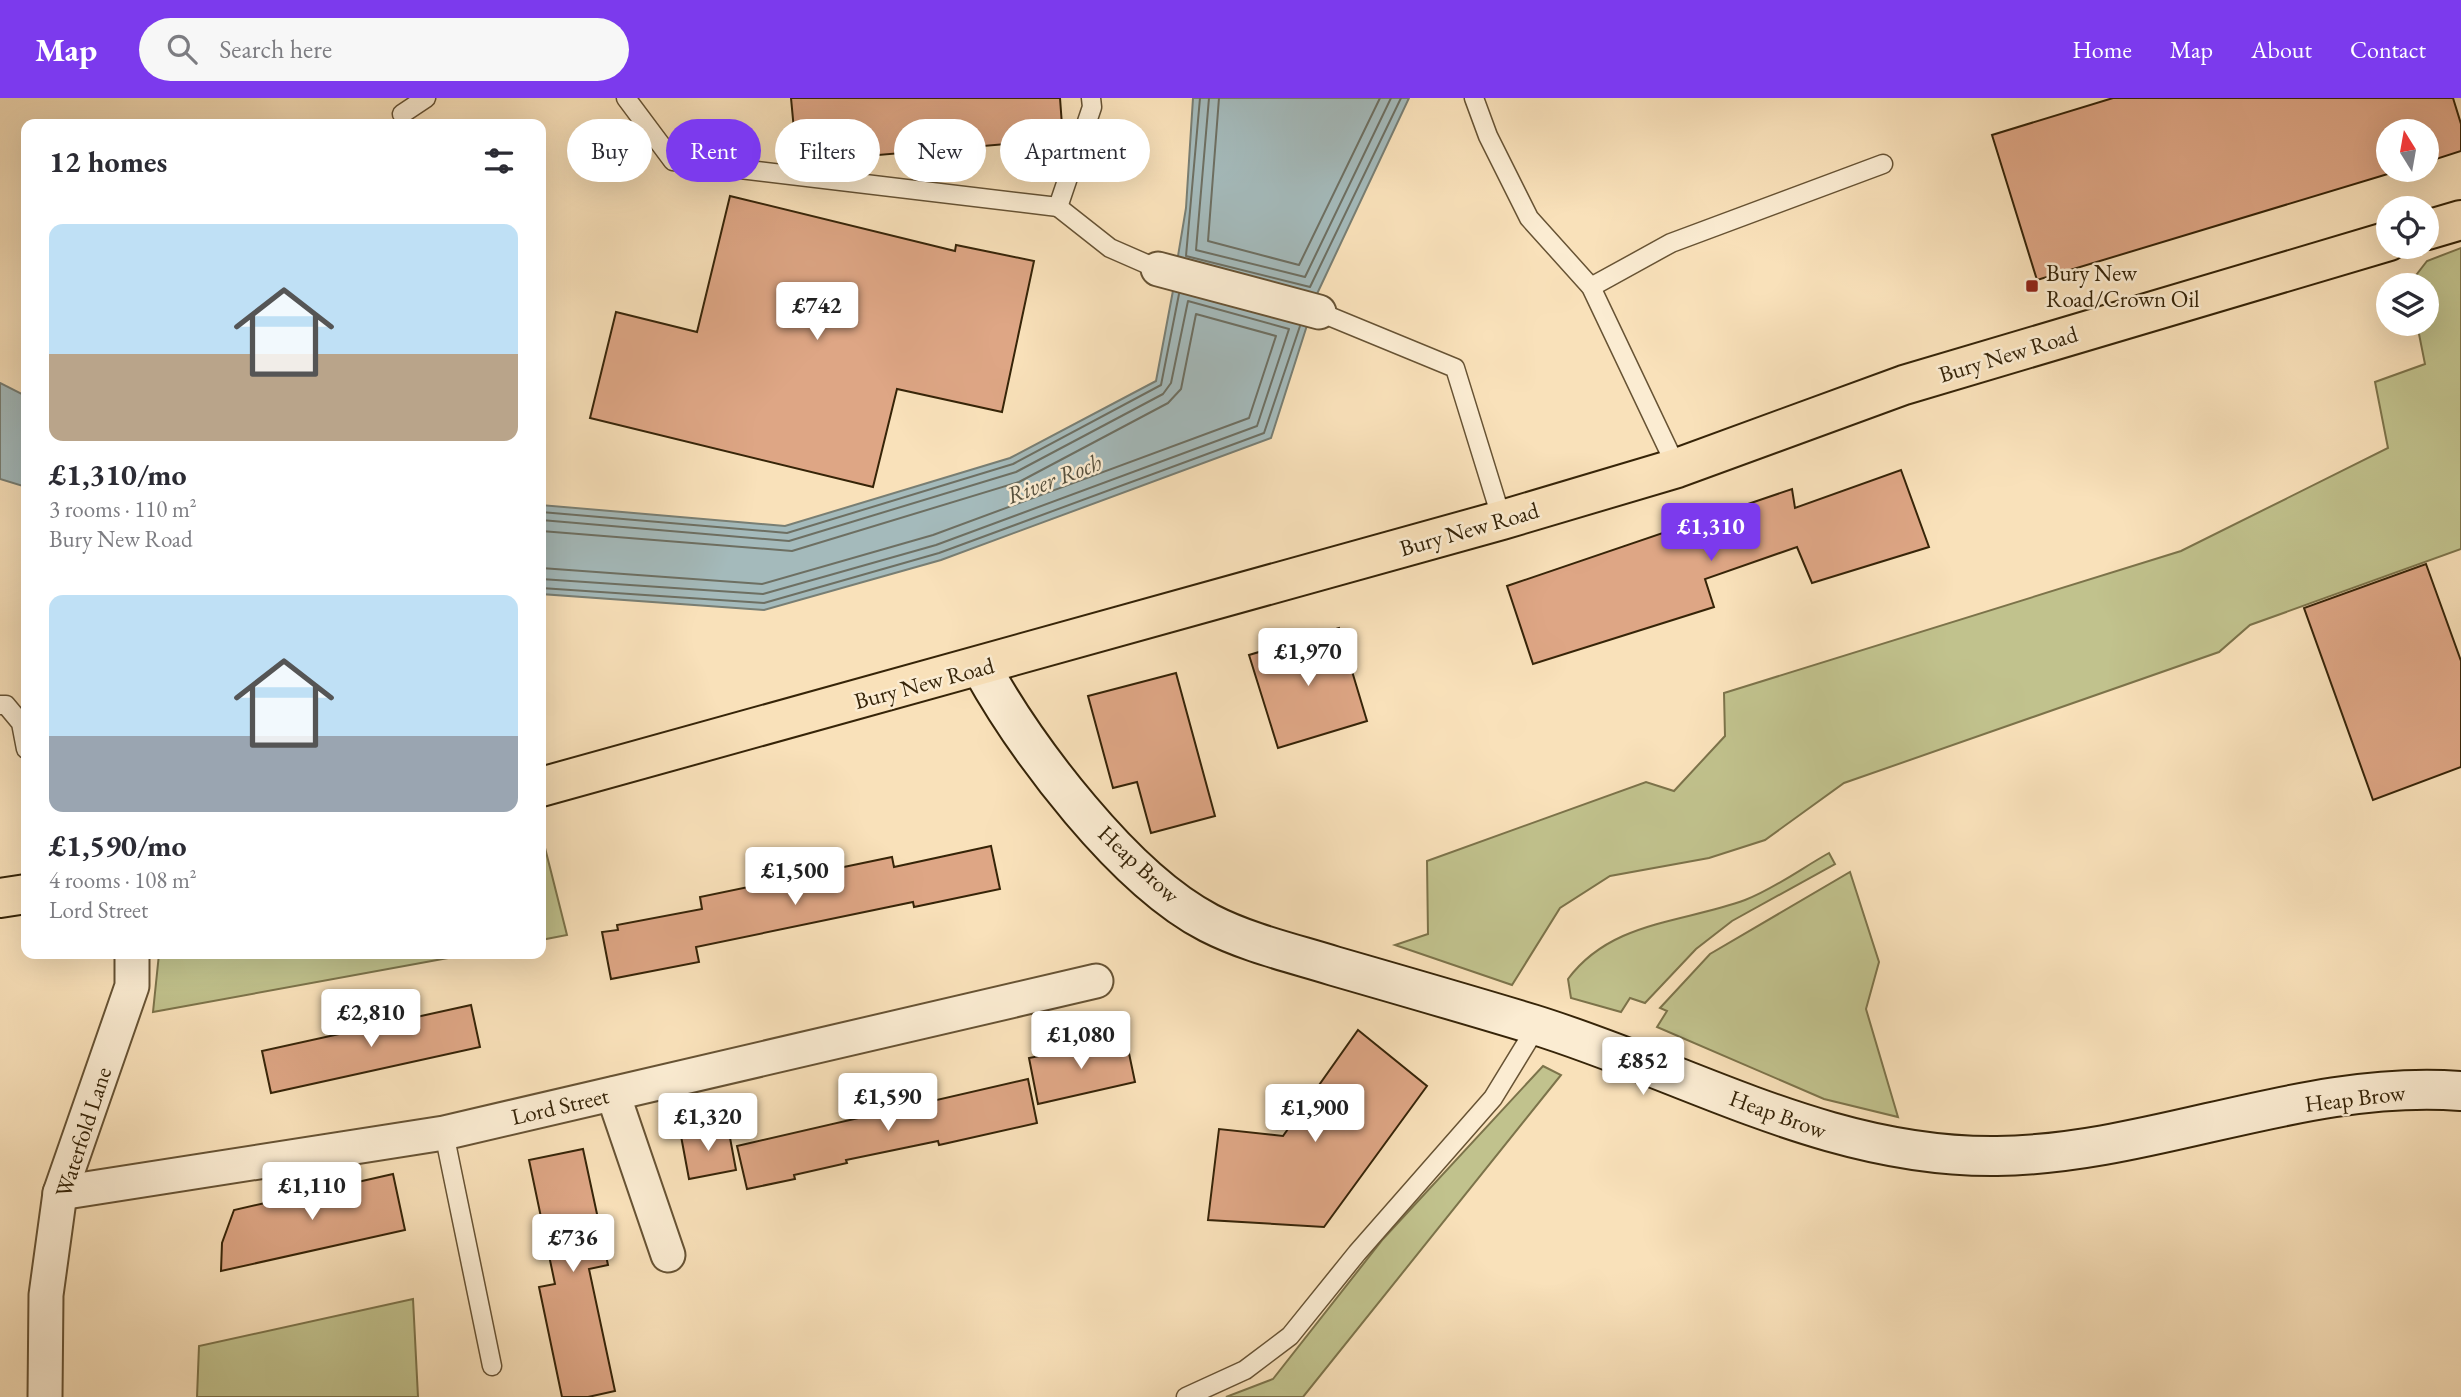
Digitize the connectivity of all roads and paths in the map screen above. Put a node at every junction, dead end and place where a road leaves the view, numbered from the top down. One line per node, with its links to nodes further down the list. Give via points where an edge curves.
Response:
1 (426, 98): 5 (lane)
2 (626, 98): 7 (lane, via 673,161)
3 (1091, 98): 7 (lane, via 1092,107)
4 (1474, 98): 12 (lane, via 1529,218)
5 (402, 114)
6 (1883, 164): 12 (lane, via 1671,243)
7 (1058, 207): 11 (lane, via 1110,247)
8 (2461, 220): 9 (highway)
9 (2439, 226)
10 (2376, 246): 14 (highway, Bury New Road, via 1904,385)
11 (1158, 269): 13 (street)
12 (1591, 287): 14 (lane)
13 (1319, 312): 15 (lane, via 1455,369)
14 (1677, 468): 15 (highway, Bury New Road)
15 (1503, 520): 16 (highway, Bury New Road)
16 (981, 667): 19 (highway, Bury New Road); 24 (street, Heap Brow, via 1039,757 1115,848 1163,892 1209,923 1268,946)
17 (0, 705): 18 (lane, via 6,705)
18 (21, 723)
19 (546, 786)
20 (21, 895): 21 (highway)
21 (0, 898)
22 (132, 959): 28 (street, Waterfold Lane, via 132,986)
23 (1096, 981): 26 (street, Lord Street)
24 (1537, 1026): 25 (street, Heap Brow, via 1822,1132 1885,1146 1995,1156 2085,1150 2376,1091); 32 (lane, via 1493,1098 1290,1336 1245,1370)
25 (2461, 1091)
26 (613, 1094): 27 (street, Lord Street); 29 (street)
27 (444, 1133): 28 (street, Lord Street); 30 (lane)
28 (60, 1193): 31 (street, Waterfold Lane, via 46,1295)
29 (668, 1255)
30 (492, 1366)
31 (44, 1397)
32 (1186, 1397)

